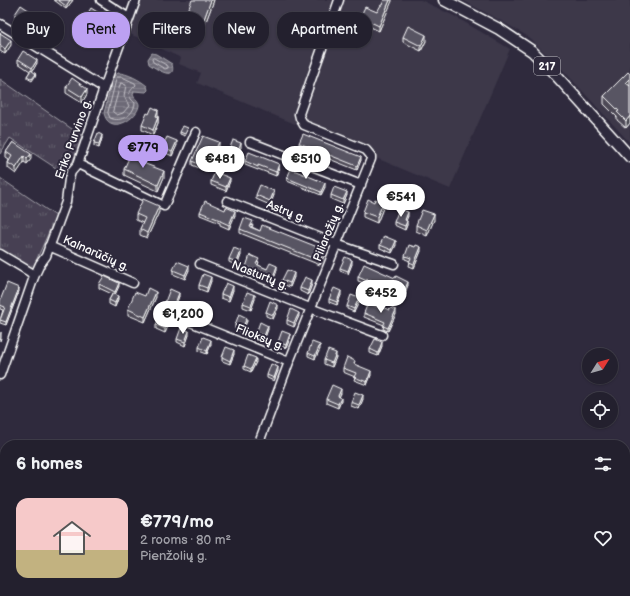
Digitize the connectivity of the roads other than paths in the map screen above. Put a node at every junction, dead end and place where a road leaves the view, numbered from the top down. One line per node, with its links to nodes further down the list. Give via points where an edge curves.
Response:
1 (101, 0): 5 (street)
2 (136, 0): 6 (street, Eriko Purvino g.)
3 (339, 0): 14 (street, Piliarožių g., via 299,114 304,124 369,152 371,159)
4 (444, 0): 12 (main road, 217, via 499,29 532,51 554,72)
5 (120, 12)
6 (130, 15)
7 (0, 24): 9 (street)
8 (118, 48): 9 (street, Eriko Purvino g.)
9 (104, 88): 13 (street, Eriko Purvino g.)
10 (196, 132): 13 (street, via 164,206)
11 (250, 142): 14 (street)
12 (630, 158)
13 (78, 164): 17 (street, Eriko Purvino g., via 71,172 66,202)
14 (361, 185): 16 (street, Piliarožių g.)
15 (227, 201): 16 (street, Astrų g.)
16 (336, 244): 20 (street, Astrų g.); 23 (street, Piliarožių g.)
17 (49, 246): 21 (street, Eriko Purvino g.); 22 (street, Kalnarūčių g.)
18 (0, 254): 21 (street)
19 (200, 264): 23 (street, Nasturtų g.)
20 (394, 264)
21 (34, 277): 27 (street, Eriko Purvino g.)
22 (134, 283)
23 (310, 308): 25 (street, Nasturtų g.); 26 (street, Piliarožių g.)
24 (178, 317): 26 (street, Flioksų g.)
25 (382, 335)
26 (289, 362): 28 (street, Piliarožių g.)
27 (0, 375)
28 (260, 440)

